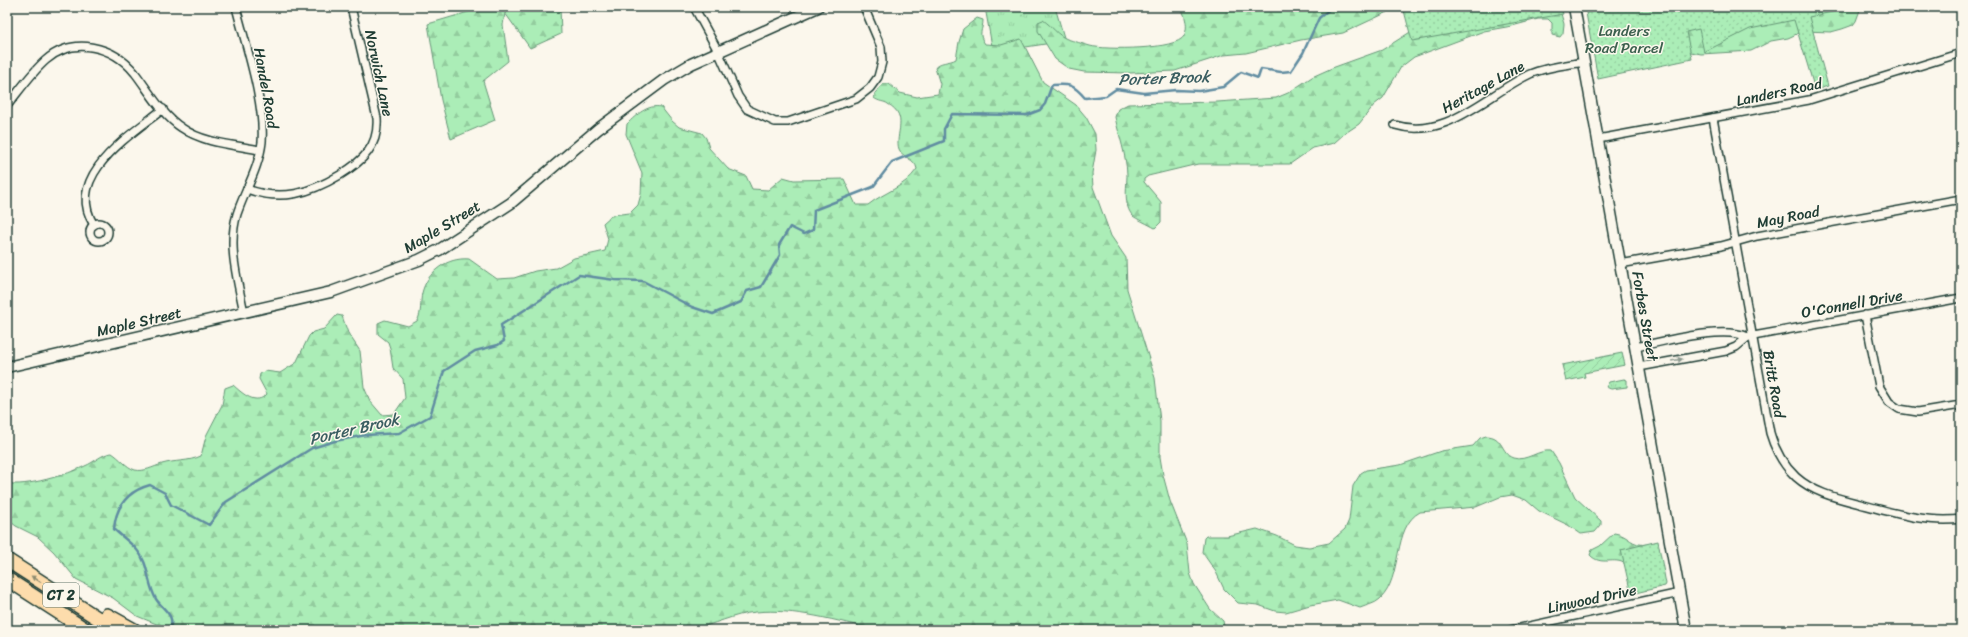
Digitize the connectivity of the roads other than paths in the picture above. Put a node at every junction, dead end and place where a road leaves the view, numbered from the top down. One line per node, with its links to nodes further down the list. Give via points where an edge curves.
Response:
1 (236, 7): 15 (street, Handel Road, via 260,108)
2 (351, 7): 16 (street, Norwich Lane, via 377,118 376,135 369,152 354,167 311,191 270,194)
3 (694, 7): 7 (street)
4 (818, 7): 7 (street, Maple Street)
5 (864, 7): 7 (street, via 881,47 882,62 878,77 870,88 856,99 804,118 775,122 747,109 738,96)
6 (1574, 7): 9 (street, Forbes Street)
7 (718, 51): 22 (street, Maple Street, via 685,66 664,80 578,144 515,200 430,255 342,289)
8 (1961, 53): 12 (street, Landers Road, via 1809,100)
9 (1584, 62): 13 (street, Heritage Lane, via 1528,75 1454,119 1436,126 1419,129); 14 (street, Forbes Street)
10 (7, 106): 11 (street, via 47,59 64,50 88,46 105,50 120,58)
11 (163, 109): 15 (street, via 178,126 193,135); 18 (street, via 116,147 96,170 86,196 88,212)
12 (1713, 118): 14 (street, Landers Road); 19 (street, Britt Road)
13 (1394, 125)
14 (1598, 140): 20 (street, Forbes Street)
15 (260, 150): 16 (street, Handel Road)
16 (247, 189): 22 (street, Handel Road, via 236,218 233,240 236,276)
17 (1961, 199): 19 (street, May Road)
18 (94, 225)
19 (1735, 242): 20 (street, May Road); 24 (street, Britt Road)
20 (1620, 264): 25 (street, Forbes Street)
21 (1961, 298): 23 (street, O'Connell Drive)
22 (244, 313): 26 (street, Maple Street)
23 (1865, 315): 24 (street, O'Connell Drive); 28 (street, via 1879,386 1889,402 1900,408 1918,412)
24 (1750, 336): 25 (street, O'Connell Drive, via 1722,332); 27 (street, O'Connell Drive, one-way to 24, via 1726,351); 29 (street, Britt Road, via 1773,442 1780,457 1796,476 1824,494 1904,516 1935,520)
25 (1635, 347): 27 (street, Forbes Street)
26 (7, 367)
27 (1639, 367): 34 (street, Forbes Street)
28 (1961, 405)
29 (1961, 519)
30 (7, 560): 35 (highway, CT 2, one-way to 30)
31 (7, 579): 33 (highway, CT 2)
32 (7, 585): 33 (highway)
33 (24, 590): 36 (highway, CT 2)
34 (1680, 593): 39 (street, Linwood Drive); 40 (street, Forbes Street)
35 (73, 603): 37 (highway, CT 2); 38 (highway, via 97,609)
36 (86, 630)
37 (116, 630)
38 (134, 630)
39 (1511, 630)
40 (1686, 630)

